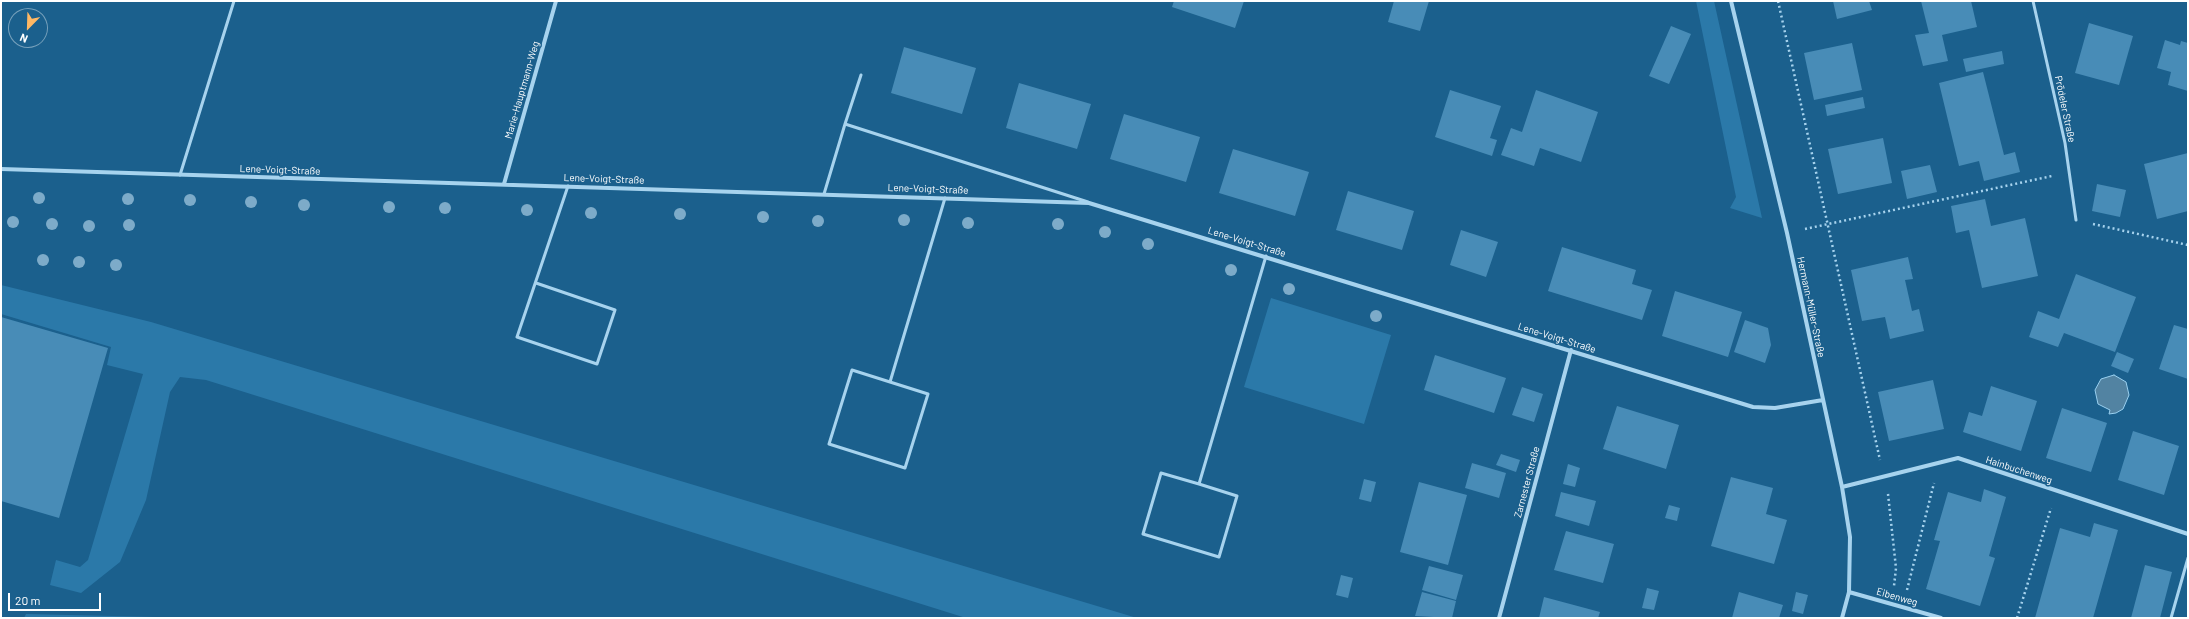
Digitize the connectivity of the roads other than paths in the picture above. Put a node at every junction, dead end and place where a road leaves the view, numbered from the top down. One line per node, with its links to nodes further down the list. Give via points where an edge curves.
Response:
1 (234, 1): 8 (lane)
2 (556, 1): 9 (street, Marie-Hauptmann-Weg)
3 (1731, 1): 19 (street, Hermann-Müller-Straße, via 1787,233)
4 (2033, 1): 14 (lane, Prödeler Straße, via 2069,172)
5 (861, 75): 6 (lane)
6 (845, 124): 11 (lane); 13 (lane)
7 (1, 169): 8 (street, Lene-Voigt-Straße)
8 (180, 175): 9 (street, Lene-Voigt-Straße)
9 (504, 184): 10 (street, Lene-Voigt-Straße)
10 (568, 186): 11 (street, Lene-Voigt-Straße); 16 (lane)
11 (824, 194): 12 (street, Lene-Voigt-Straße)
12 (945, 198): 13 (street, Lene-Voigt-Straße); 18 (lane)
13 (1089, 203): 15 (street, Lene-Voigt-Straße)
14 (2076, 220)
15 (1266, 256): 17 (street, Lene-Voigt-Straße); 20 (lane)
16 (536, 283): 16 (lane, via 517,337 597,364 615,310)
17 (1571, 350): 19 (street, Lene-Voigt-Straße, via 1753,407 1775,408); 25 (street, Zarnester Straße)
18 (890, 382): 18 (lane, via 852,370 829,444 905,468 928,394)
19 (1823, 400): 21 (street, Hermann-Müller-Straße)
20 (1199, 484): 20 (lane, via 1161,473 1143,534 1219,557 1237,496)
21 (1842, 487): 22 (street, Hainbuchenweg, via 1958,458); 24 (street, Hermann-Müller-Straße, via 1850,537)
22 (2188, 534)
23 (2188, 558): 28 (lane)
24 (1849, 592): 26 (street, Hermann-Müller-Straße); 27 (street, Eibenweg)
25 (1499, 618)
26 (1842, 618)
27 (1941, 618)
28 (2171, 618)

